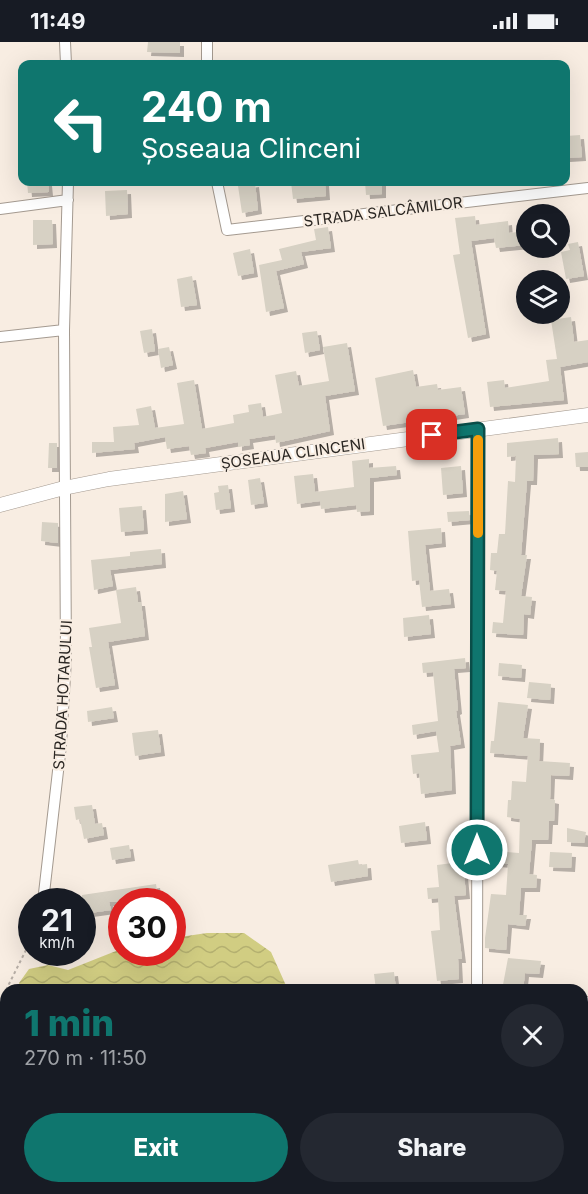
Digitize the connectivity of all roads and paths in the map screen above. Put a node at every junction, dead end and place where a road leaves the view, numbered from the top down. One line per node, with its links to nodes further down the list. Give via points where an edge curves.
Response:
1 (65, 42): 3 (street)
2 (207, 42): 4 (street)
3 (66, 60)
4 (207, 60)
5 (68, 186): 8 (street, STRADA HOTARULUI)
6 (218, 186): 7 (street, STRADA SALCÂMILOR, via 227,230)
7 (588, 188)
8 (68, 200): 9 (street); 10 (street, STRADA HOTARULUI)
9 (0, 209)
10 (64, 330): 11 (street); 14 (street, STRADA HOTARULUI)
11 (0, 337)
12 (588, 415): 13 (main road, ȘOSEAUA CLINCENI)
13 (478, 429): 14 (main road, ȘOSEAUA CLINCENI); 19 (street)
14 (64, 488): 15 (main road, ȘOSEAUA CLINCENI); 16 (street, STRADA HOTARULUI, via 66,659 60,756)
15 (0, 505)
16 (45, 888)
17 (18, 966): 18 (path)
18 (9, 984)
19 (477, 984)

